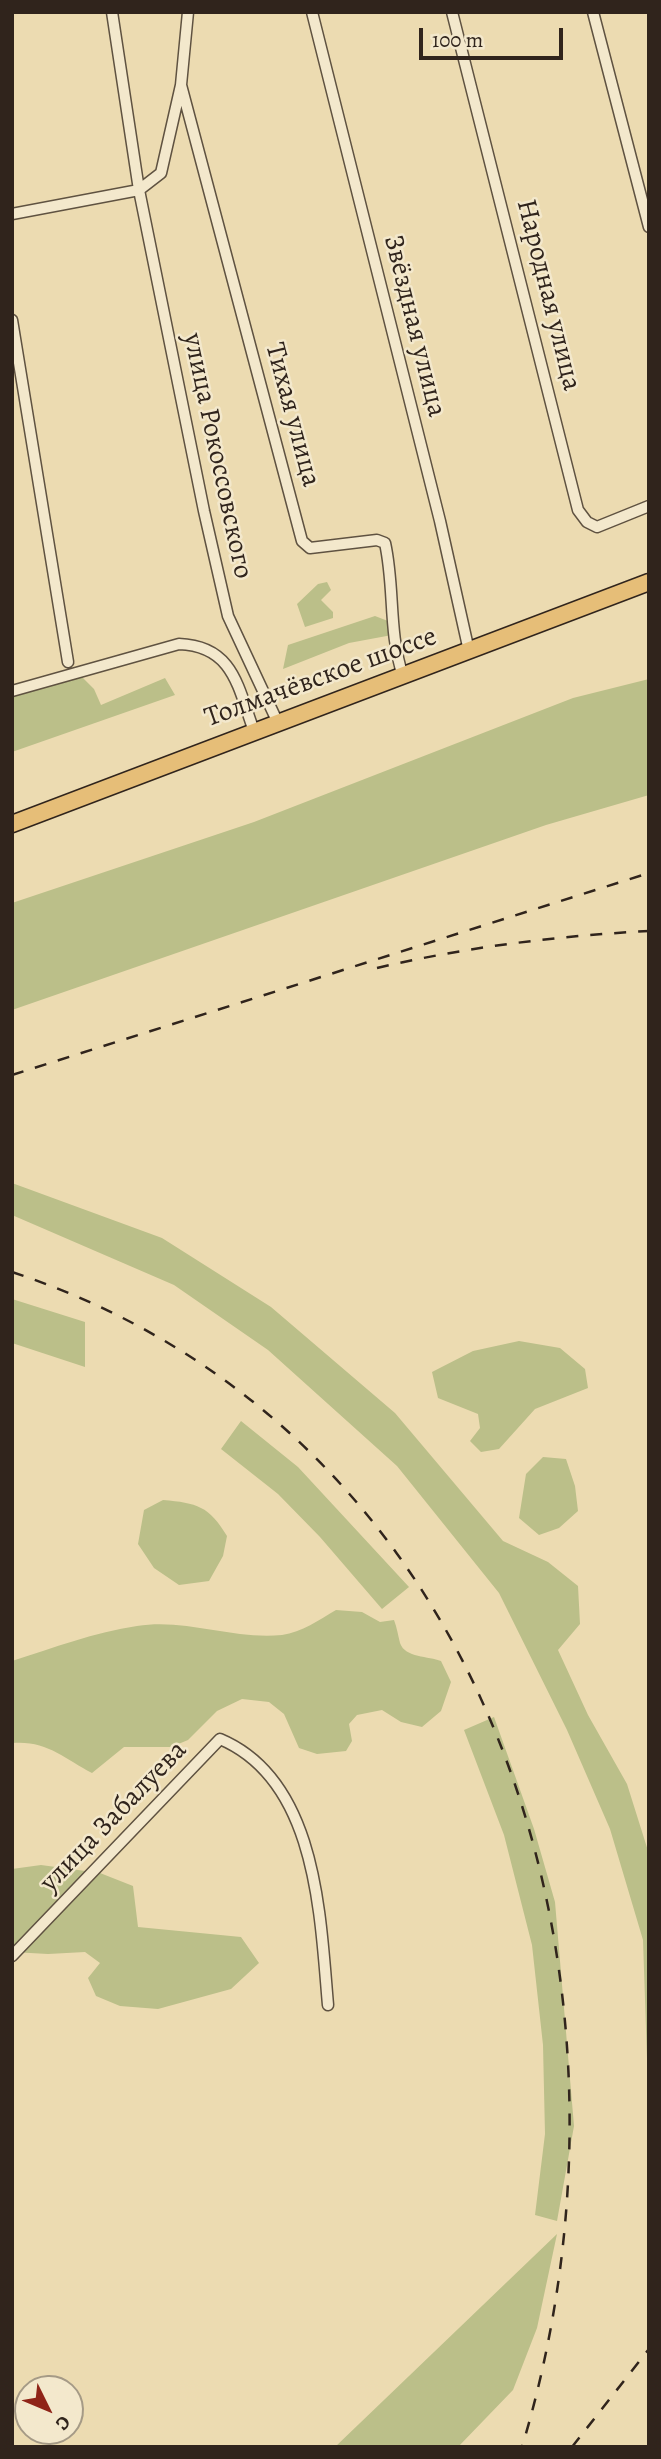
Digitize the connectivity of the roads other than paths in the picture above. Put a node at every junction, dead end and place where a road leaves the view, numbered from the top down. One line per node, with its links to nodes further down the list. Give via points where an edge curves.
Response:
1 (112, 12): 7 (street, улица Рокоссовского)
2 (188, 12): 6 (street)
3 (312, 12): 13 (street, Звёздная улица)
4 (452, 12): 11 (street, Народная улица, via 578,510 597,527)
5 (593, 12): 9 (street)
6 (181, 85): 7 (street, via 161,173); 15 (street, Тихая улица, via 302,541 310,548 377,540 385,543)
7 (139, 190): 8 (street); 17 (street, улица Рокоссовского, via 228,617)
8 (12, 214)
9 (649, 227)
10 (12, 320): 14 (street)
11 (649, 506)
12 (649, 583): 13 (main road, Толмачёвское шоссе)
13 (469, 651): 15 (main road, Толмачёвское шоссе)
14 (68, 662)
15 (402, 677): 17 (main road, Толмачёвское шоссе)
16 (12, 691): 18 (street, via 179,644 199,645 220,656 234,674)
17 (278, 723): 18 (main road, Толмачёвское шоссе)
18 (254, 731): 19 (main road, Толмачёвское шоссе)
19 (12, 824)
20 (12, 1956): 21 (street, улица Забалуева, via 219,1739 241,1748 267,1769 288,1802 304,1842)
21 (328, 2005)

